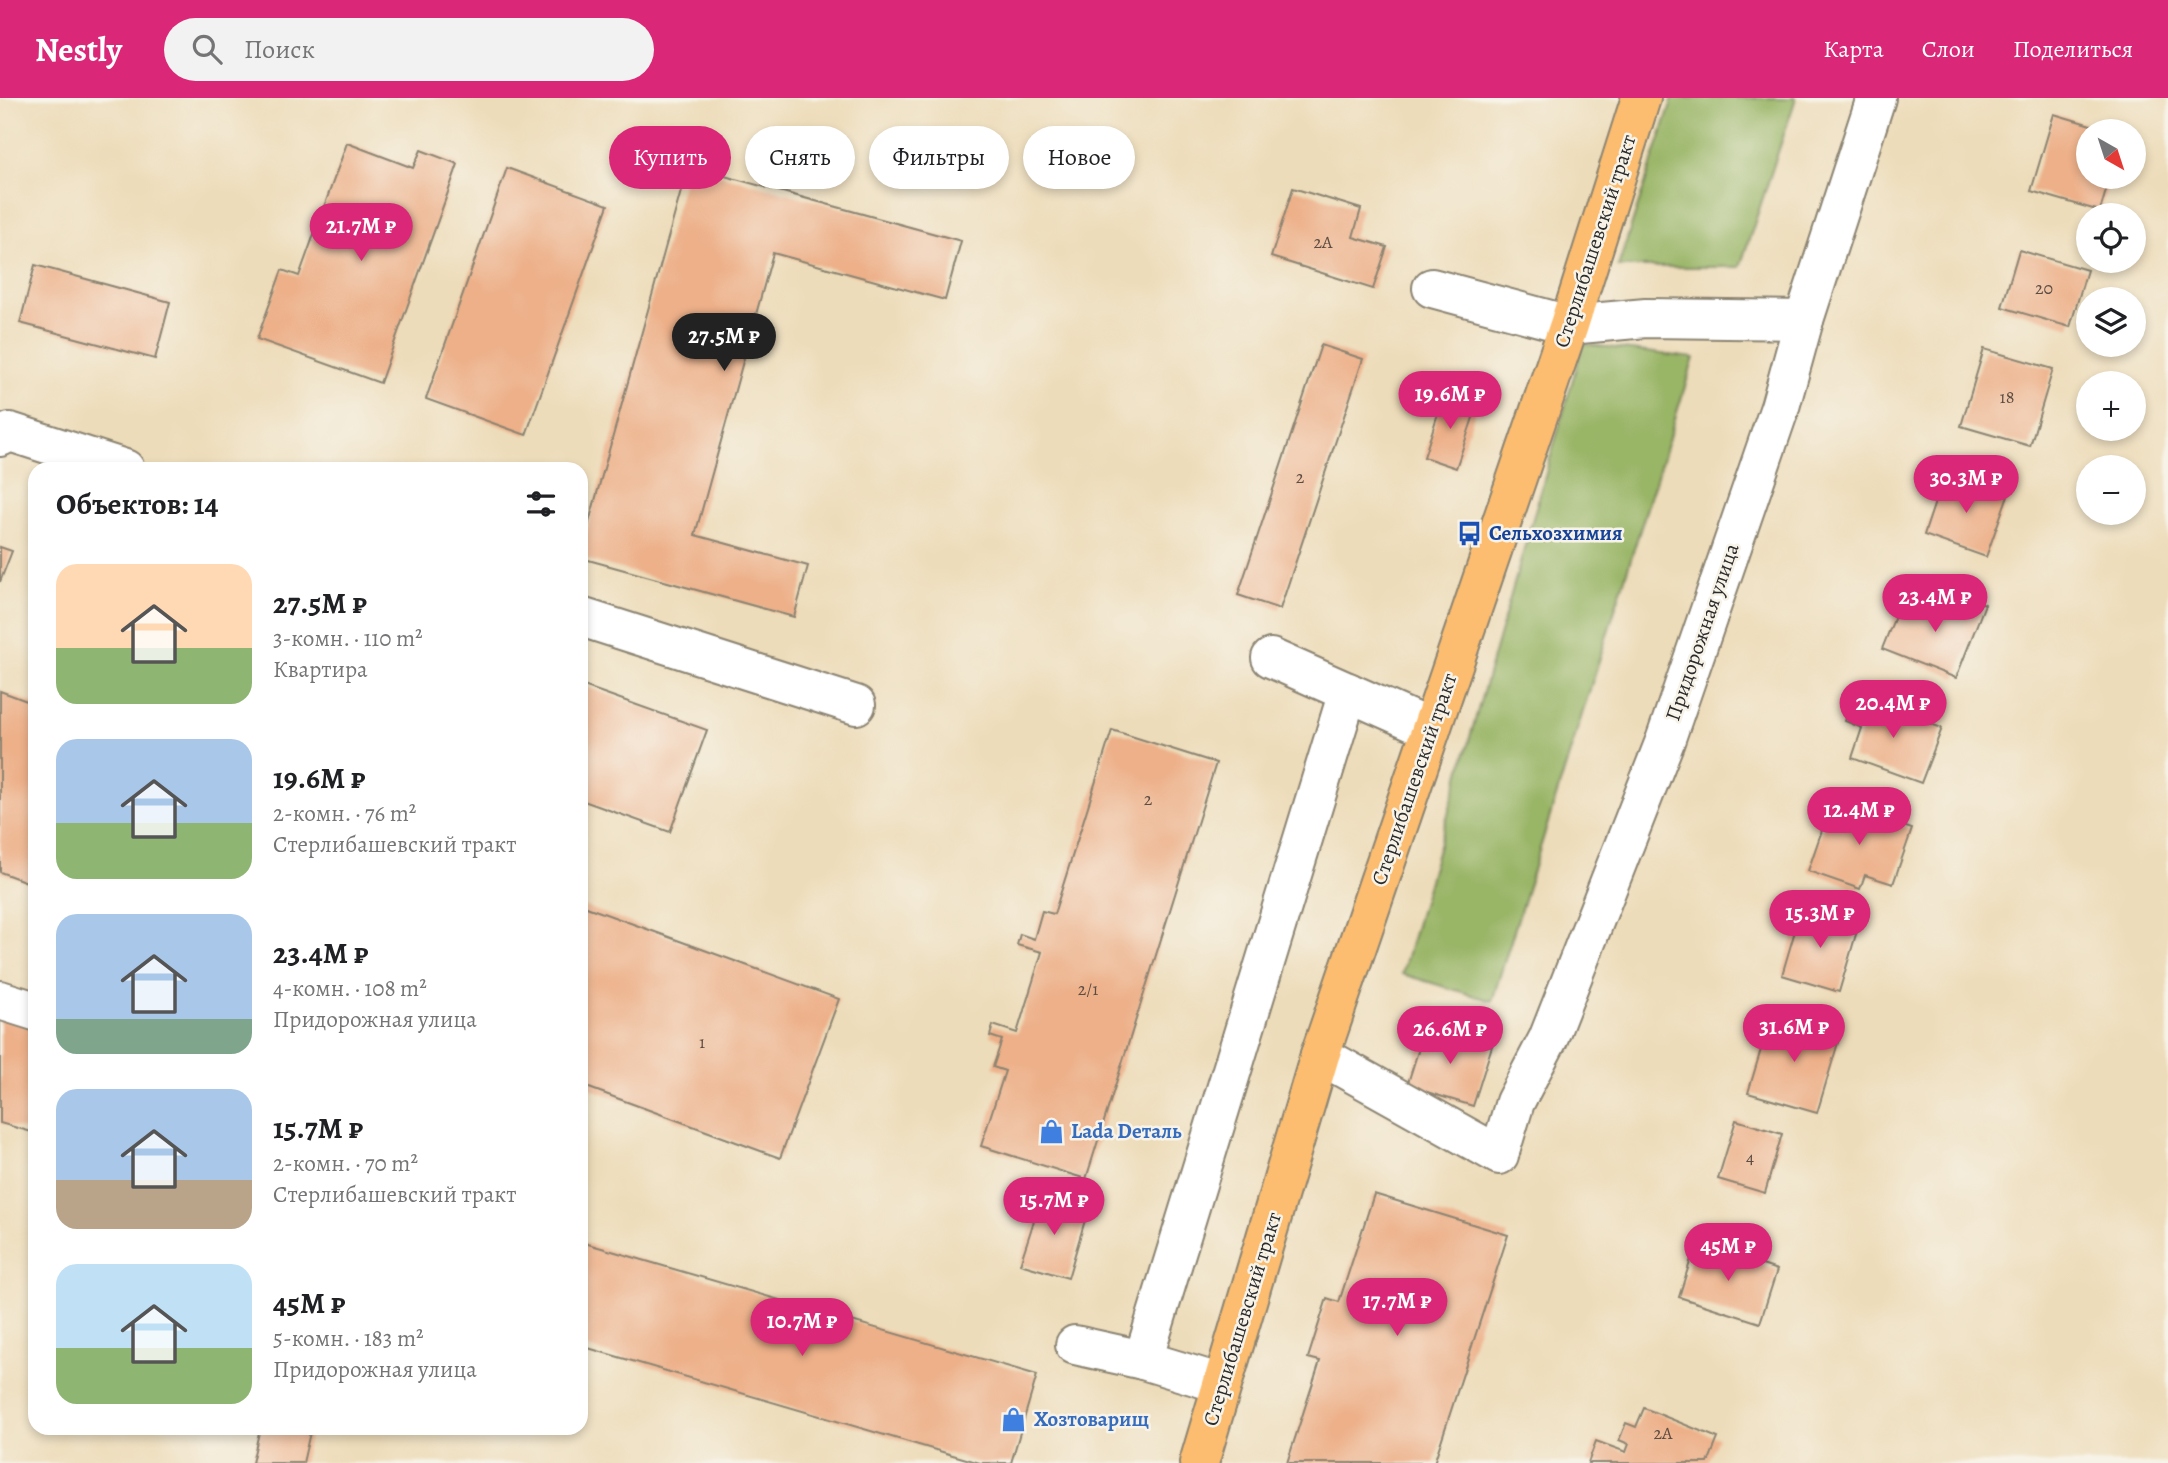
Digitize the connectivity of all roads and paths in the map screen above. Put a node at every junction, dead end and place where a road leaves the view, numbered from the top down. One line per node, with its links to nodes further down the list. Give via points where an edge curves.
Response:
1 (1641, 98): 5 (main road, Стерлибашевский тракт)
2 (1876, 98): 4 (street, Придорожная улица)
3 (1432, 288): 5 (street)
4 (1804, 320): 5 (street, via 1646,318); 15 (street, Придорожная улица, via 1780,407 1665,741 1548,1040 1515,1102 1499,1155)
5 (1569, 325): 12 (main road, Стерлибашевский тракт)
6 (0, 437): 7 (street, via 10,432)
7 (103, 462)
8 (588, 619): 11 (street)
9 (1271, 658): 10 (street)
10 (1348, 692): 12 (street); 17 (street)
11 (856, 705)
12 (1431, 729): 15 (main road, Стерлибашевский тракт)
13 (0, 1000): 14 (street)
14 (28, 1009)
15 (1320, 1055): 18 (main road, Стерлибашевский тракт)
16 (1074, 1345): 17 (street)
17 (1143, 1360): 18 (street)
18 (1222, 1384): 19 (main road, Стерлибашевский тракт)
19 (1199, 1463)

